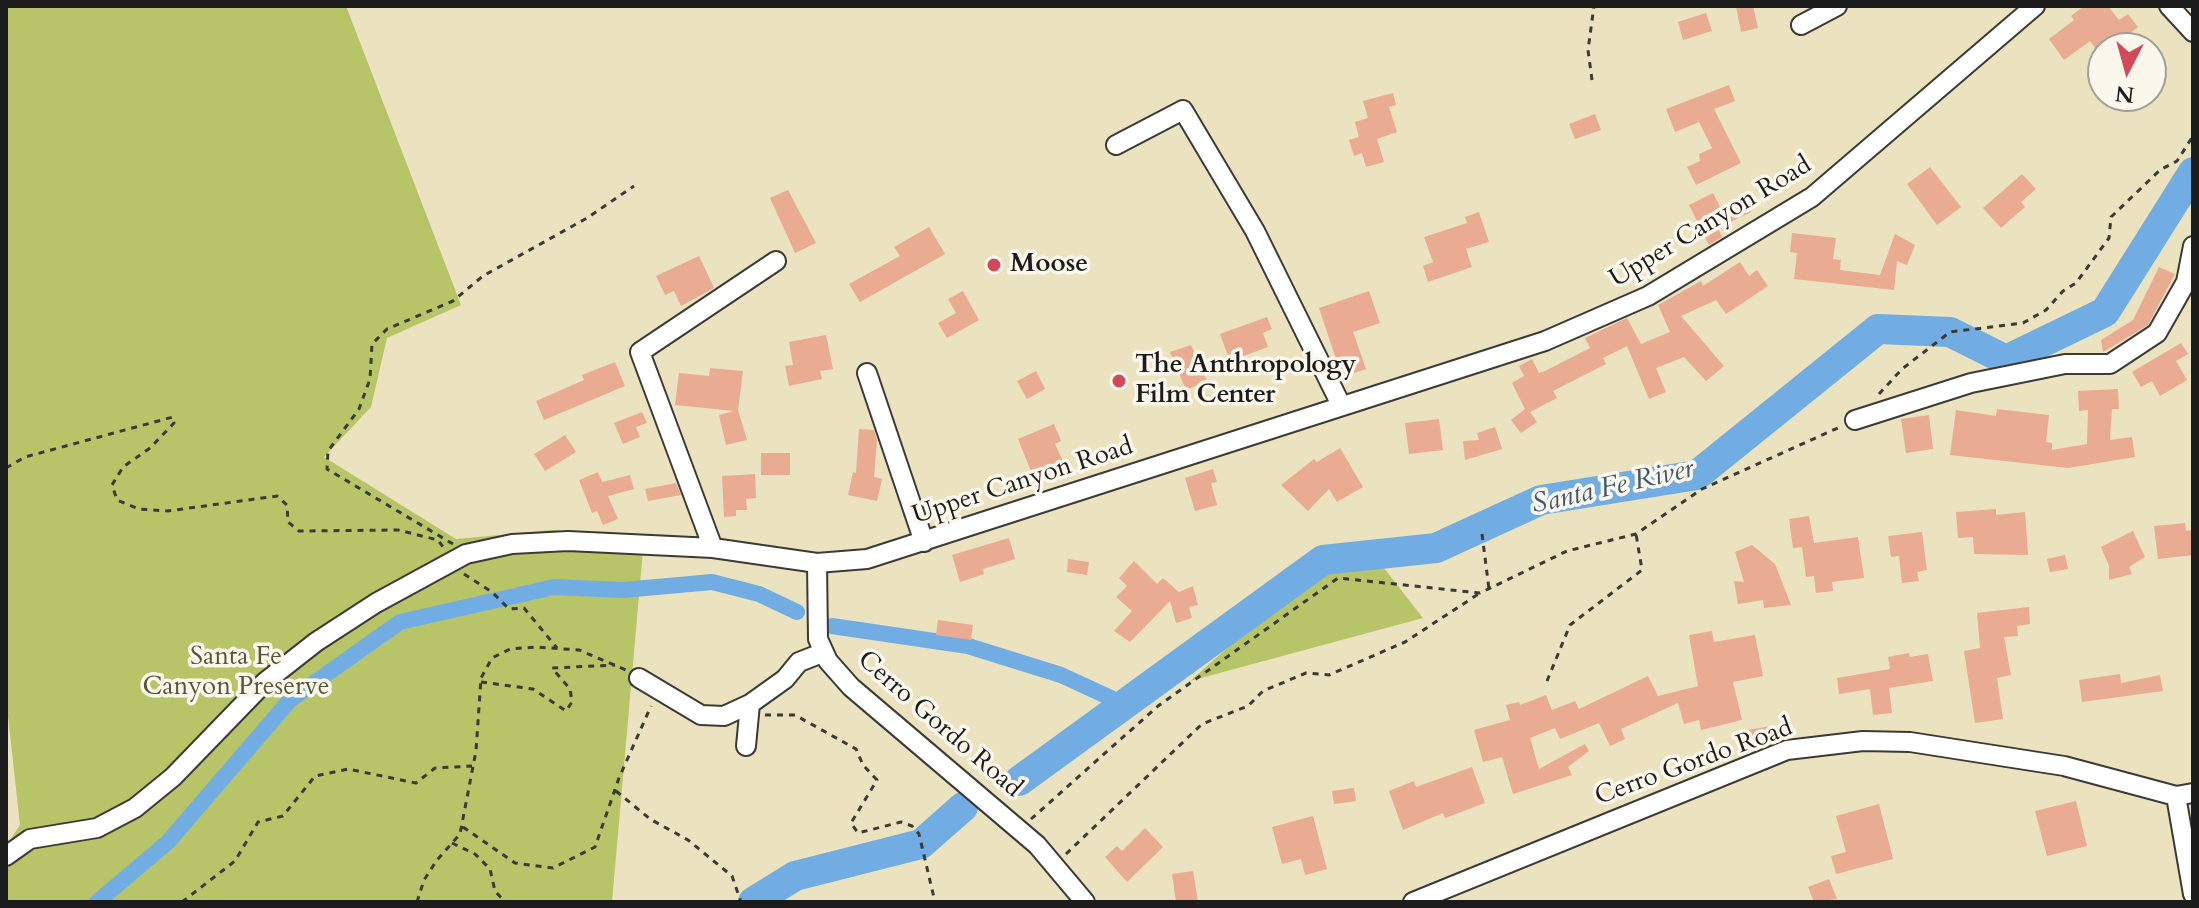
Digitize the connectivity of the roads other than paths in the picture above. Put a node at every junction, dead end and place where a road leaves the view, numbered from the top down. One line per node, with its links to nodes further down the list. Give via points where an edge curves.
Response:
1 (1837, 6): 4 (street)
2 (2035, 6): 10 (street, Upper Canyon Road, via 1812,197 1648,296 1545,341)
3 (2169, 6): 5 (street)
4 (1801, 25)
5 (2193, 32)
6 (1116, 145): 10 (street, via 1183,110 1255,231)
7 (2193, 246): 11 (street, via 2186,282 2157,333 2110,364 2065,364 1971,383)
8 (776, 261): 13 (street, via 640,352)
9 (867, 373): 12 (street)
10 (1341, 405): 12 (street, Upper Canyon Road)
11 (1855, 420)
12 (924, 542): 14 (street, Upper Canyon Road, via 867,559)
13 (713, 548): 14 (street, Upper Canyon Road); 20 (street, Upper Canyon Road, via 541,541 459,558 304,651 135,808 97,828 30,839)
14 (817, 563): 15 (street)
15 (820, 646): 17 (street); 23 (street, Cerro Gordo Road, via 851,687 1020,829)
16 (639, 678): 17 (street, via 701,715 724,716)
17 (750, 704): 18 (street)
18 (746, 737)
19 (2184, 794): 21 (street, Cerro Gordo Road, via 2064,766 1910,742 1787,750); 22 (street)
20 (6, 856)
21 (1451, 885): 24 (street, Cerro Gordo Road); 25 (street)
22 (2193, 894)
23 (1085, 902)
24 (1413, 902)
25 (1461, 902)

